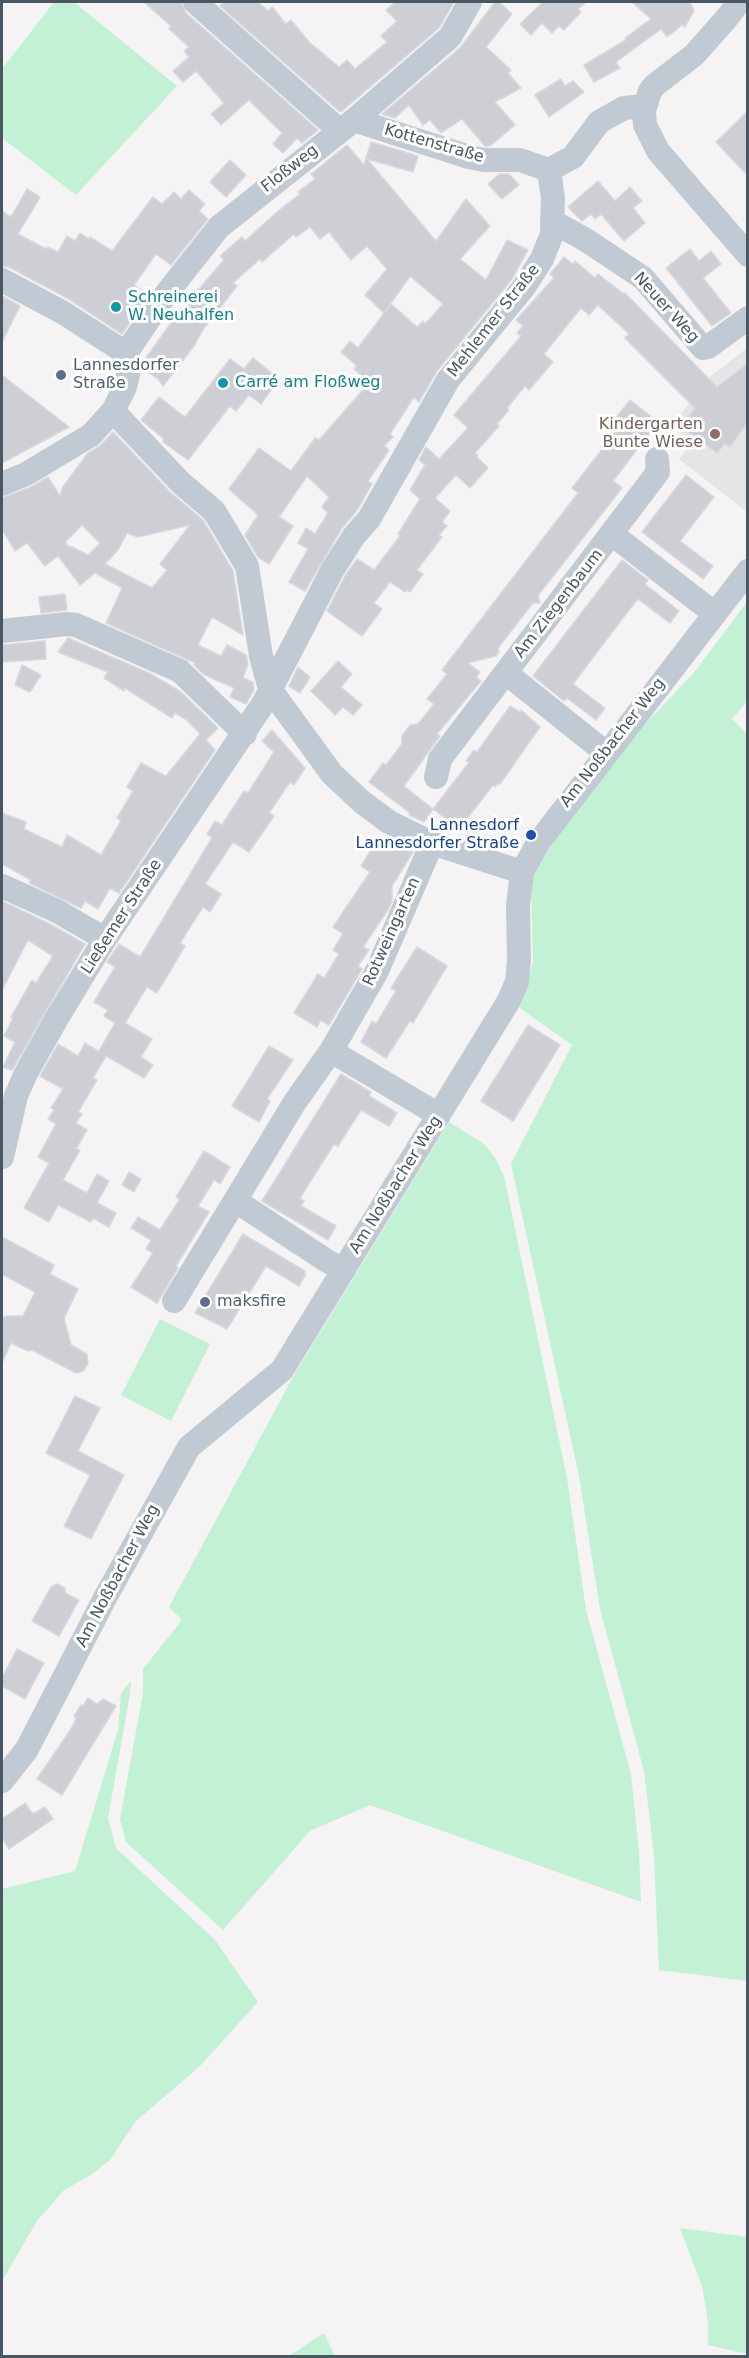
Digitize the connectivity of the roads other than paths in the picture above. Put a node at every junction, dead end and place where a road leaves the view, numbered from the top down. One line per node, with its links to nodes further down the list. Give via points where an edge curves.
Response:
1 (195, 2): 5 (street, Kottenstraße)
2 (470, 2): 5 (street, Floßweg, via 450,37)
3 (739, 2): 4 (street, via 694,54 655,85)
4 (645, 106): 6 (street, via 624,108 599,122 573,157); 8 (street, via 645,125 658,151)
5 (347, 126): 6 (street, Kottenstraße, via 469,157 520,160); 11 (street, Floßweg, via 219,227)
6 (549, 170): 7 (street, Mehlemer Straße)
7 (552, 221): 10 (street, Neuer Weg, via 643,278 703,348); 20 (street, Mehlemer Straße, via 552,234 542,259 448,380 369,519 333,569)
8 (747, 255)
9 (2, 279): 11 (street)
10 (747, 318)
11 (121, 350): 12 (street, via 129,370)
12 (113, 411): 14 (street, via 91,435); 20 (street, via 181,483 214,511 247,566)
13 (657, 459): 15 (street, Am Ziegenbaum, via 658,472)
14 (2, 484)
15 (613, 535): 17 (street, Am Ziegenbaum); 19 (street, Am Ziegenbaum)
16 (747, 571): 17 (street, Am Noßbacher Weg)
17 (715, 614): 22 (street, Am Noßbacher Weg)
18 (2, 631): 21 (street, via 76,625 180,671)
19 (506, 673): 22 (street, Am Ziegenbaum); 23 (street, Am Ziegenbaum, via 440,759)
20 (270, 690): 21 (street, Ließemer Straße); 24 (street, via 332,774 389,822)
21 (245, 734): 27 (street, Ließemer Straße)
22 (606, 753): 25 (street, Am Noßbacher Weg, via 551,825)
23 (436, 777)
24 (432, 843): 25 (street); 28 (street, Rotweingarten, via 377,971)
25 (522, 872): 29 (street, Am Noßbacher Weg, via 517,982)
26 (2, 886): 27 (street)
27 (105, 939): 30 (street, Ließemer Straße, via 26,1073 16,1096)
28 (331, 1051): 29 (street); 31 (street, Rotweingarten, via 295,1102)
29 (439, 1115): 32 (street, Am Noßbacher Weg)
30 (2, 1157)
31 (236, 1201): 32 (street); 33 (street, Rotweingarten)
32 (344, 1270): 34 (street, Am Noßbacher Weg, via 282,1370 189,1447 27,1749)
33 (174, 1301)
34 (2, 1781)

